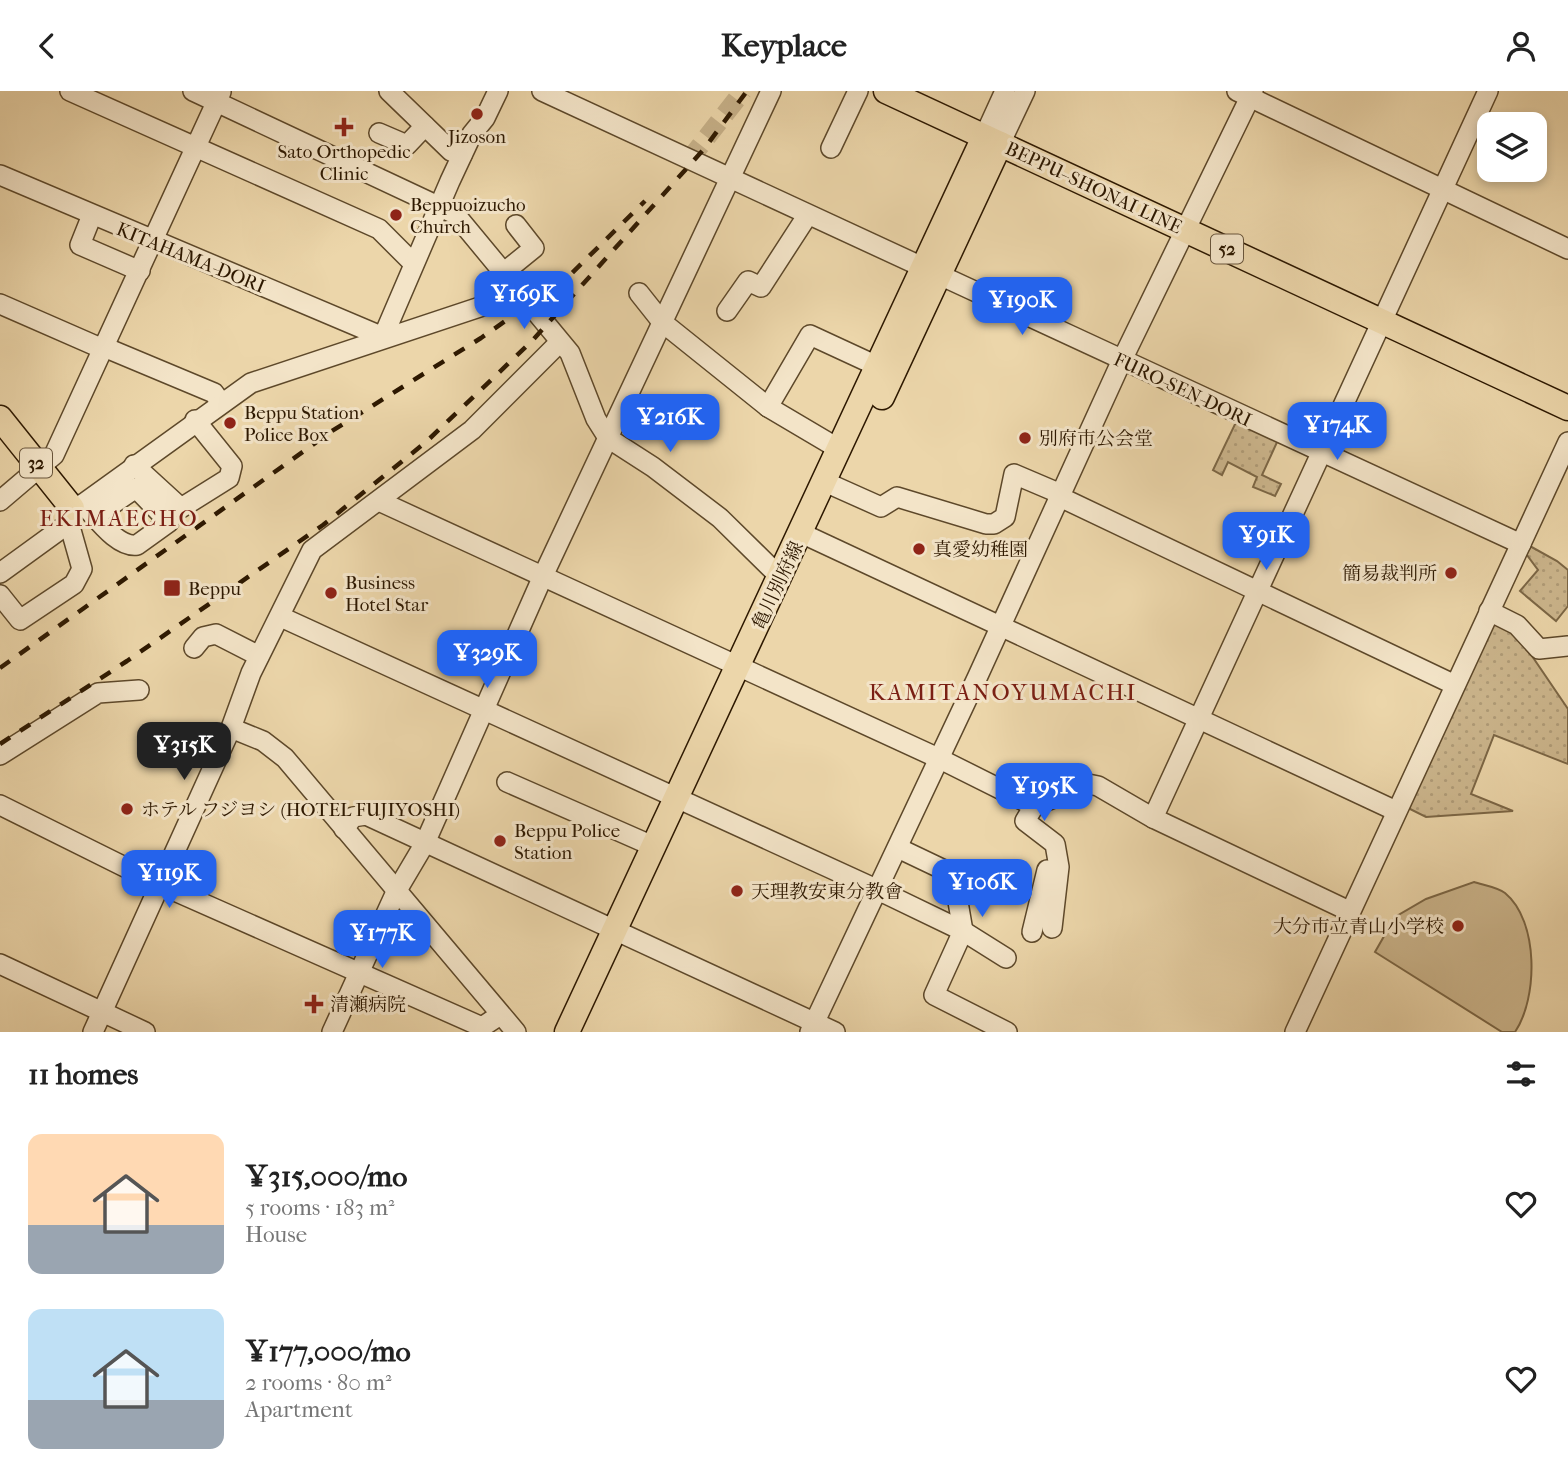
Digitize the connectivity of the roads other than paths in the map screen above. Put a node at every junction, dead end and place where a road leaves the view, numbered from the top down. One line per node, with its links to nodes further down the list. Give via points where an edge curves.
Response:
1 (70, 91): 17 (street)
2 (193, 91): 13 (street)
3 (389, 91): 14 (street)
4 (498, 91): 19 (street)
5 (542, 91): 21 (street, FURO-SEN-DORI)
6 (771, 91): 21 (street)
7 (858, 91): 18 (street)
8 (886, 91): 16 (main road, BEPPU–SHONAI LINE / 52)
9 (1005, 91): 16 (street)
10 (1025, 91): 16 (street)
11 (1488, 91): 22 (street)
12 (1247, 93): 22 (street); 27 (street)
13 (219, 96): 17 (street); 23 (street)
14 (425, 126): 15 (street, via 407,145); 19 (street, via 451,151)
15 (379, 133)
16 (992, 140): 27 (main road, BEPPU–SHONAI LINE / 52); 32 (main road, 亀川別府線)
17 (196, 146): 28 (street); 30 (street, via 379,229)
18 (831, 148)
19 (462, 155): 23 (street)
20 (0, 175): 24 (street, KITAHAMA-DORI)
21 (729, 179): 25 (street, FURO-SEN-DORI); 39 (street)
22 (1441, 190): 29 (street); 38 (street)
23 (440, 206): 30 (street); 33 (street, via 455,214)
24 (92, 215): 28 (street, KITAHAMA-DORI); 31 (street, via 80,245)
25 (807, 216): 32 (street, FURO-SEN-DORI); 37 (street, via 761,287 748,281)
26 (527, 230): 33 (street, via 534,248)
27 (1186, 230): 38 (main road, BEPPU–SHONAI LINE / 52); 43 (street)
28 (154, 240): 31 (street); 40 (street, KITAHAMA-DORI)
29 (1568, 249)
30 (413, 263): 40 (street)
31 (140, 271): 42 (street)
32 (930, 272): 43 (street, FURO-SEN-DORI); 44 (main road, 亀川別府線); 56 (main road, 亀川別府線)
33 (502, 274): 35 (street)
34 (639, 293): 39 (street)
35 (519, 294): 40 (street); 41 (street)
36 (0, 304): 42 (street)
37 (727, 311)
38 (1381, 321): 47 (main road, BEPPU–SHONAI LINE / 52); 52 (street)
39 (662, 322): 46 (street); 50 (street)
40 (383, 337): 45 (street, via 271,374 243,396)
41 (559, 343): 50 (street, via 573,357); 59 (street, via 472,430)
42 (104, 348): 45 (street, via 214,393); 55 (street, via 54,455)
43 (1122, 361): 52 (street, FURO-SEN-DORI); 57 (street)
44 (877, 366): 46 (street, via 810,335); 51 (main road, 亀川別府線)
45 (221, 403): 49 (street)
46 (768, 407): 51 (street)
47 (1568, 408)
48 (0, 418): 55 (main road, 32)
49 (195, 420): 54 (street); 54 (street, via 232,466 229,478 181,508)
50 (608, 438): 64 (street); 65 (street, via 720,518)
51 (839, 449): 56 (main road, 亀川別府線)
52 (1320, 451): 62 (street, FURO-SEN-DORI); 66 (street)
53 (1566, 454): 62 (street)
54 (134, 465): 60 (street)
55 (40, 468): 58 (street); 60 (main road, 32)
56 (832, 485): 57 (street, via 881,507 897,497 986,524 1005,517 1014,474); 61 (main road, 亀川別府線)
57 (1061, 495): 66 (street); 70 (street)
58 (0, 501)
59 (379, 501): 64 (street); 69 (street, via 312,550)
60 (80, 513): 63 (street); 67 (street, via 79,578 24,619)
61 (808, 536): 65 (main road, 亀川別府線); 70 (street); 74 (main road, 亀川別府線)
62 (1521, 544): 68 (street)
63 (0, 573)
64 (543, 576): 74 (street); 77 (street)
65 (780, 577): 74 (main road, 亀川別府線)
66 (1256, 590): 75 (street); 78 (street)
67 (3, 605)
68 (1489, 611): 71 (street, via 1517,625 1539,649); 75 (street)
69 (281, 617): 73 (street); 77 (street)
70 (1001, 626): 78 (street); 81 (street)
71 (1568, 646)
72 (194, 648): 73 (street, via 202,638 216,634)
73 (259, 656): 79 (street)
74 (747, 669): 81 (street); 83 (main road, 亀川別府線)
75 (1455, 685): 86 (street)
76 (139, 690): 80 (street, via 98,693)
77 (482, 710): 83 (street); 90 (street)
78 (1198, 718): 86 (street); 87 (street)
79 (231, 728): 88 (street, via 263,741 285,758); 93 (street)
80 (0, 755)
81 (938, 758): 85 (street); 92 (street)
82 (508, 782): 91 (street)
83 (685, 802): 91 (main road, 亀川別府線); 94 (street); 100 (main road, 亀川別府線)
84 (0, 805): 93 (street)
85 (1034, 806): 87 (street, via 1088,784); 89 (street, via 1025,821)
86 (1396, 811): 96 (street)
87 (1153, 818): 96 (street)
88 (344, 829): 90 (street, via 353,817 366,815); 95 (street)
89 (1051, 841): 97 (street, via 1059,867); 99 (street)
90 (425, 842): 95 (street); 100 (street)
91 (655, 847): 100 (main road, 亀川別府線, via 632,875)
92 (898, 848): 94 (street); 98 (street, via 962,879 957,896)
93 (159, 884): 103 (street); 104 (street)
94 (878, 890): 98 (street); 106 (street)
95 (396, 892): 103 (street); 105 (street)
96 (1349, 911): 115 (street)
97 (1052, 928)
98 (963, 931): 101 (street); 114 (street, via 934,995)
99 (1032, 932)
100 (622, 934): 106 (street); 111 (main road, 亀川別府線); 112 (main road, 亀川別府線)
101 (1006, 958)
102 (0, 964): 104 (street)
103 (358, 973): 105 (street, via 482,1027); 109 (street)
104 (103, 1012): 107 (street); 108 (street)
105 (500, 1015): 110 (street)
106 (812, 1027): 113 (street)
107 (93, 1032)
108 (145, 1032)
109 (332, 1032)
110 (516, 1032)
111 (567, 1032)
112 (584, 1032)
113 (835, 1032)
114 (1007, 1032)
115 (1295, 1032)

